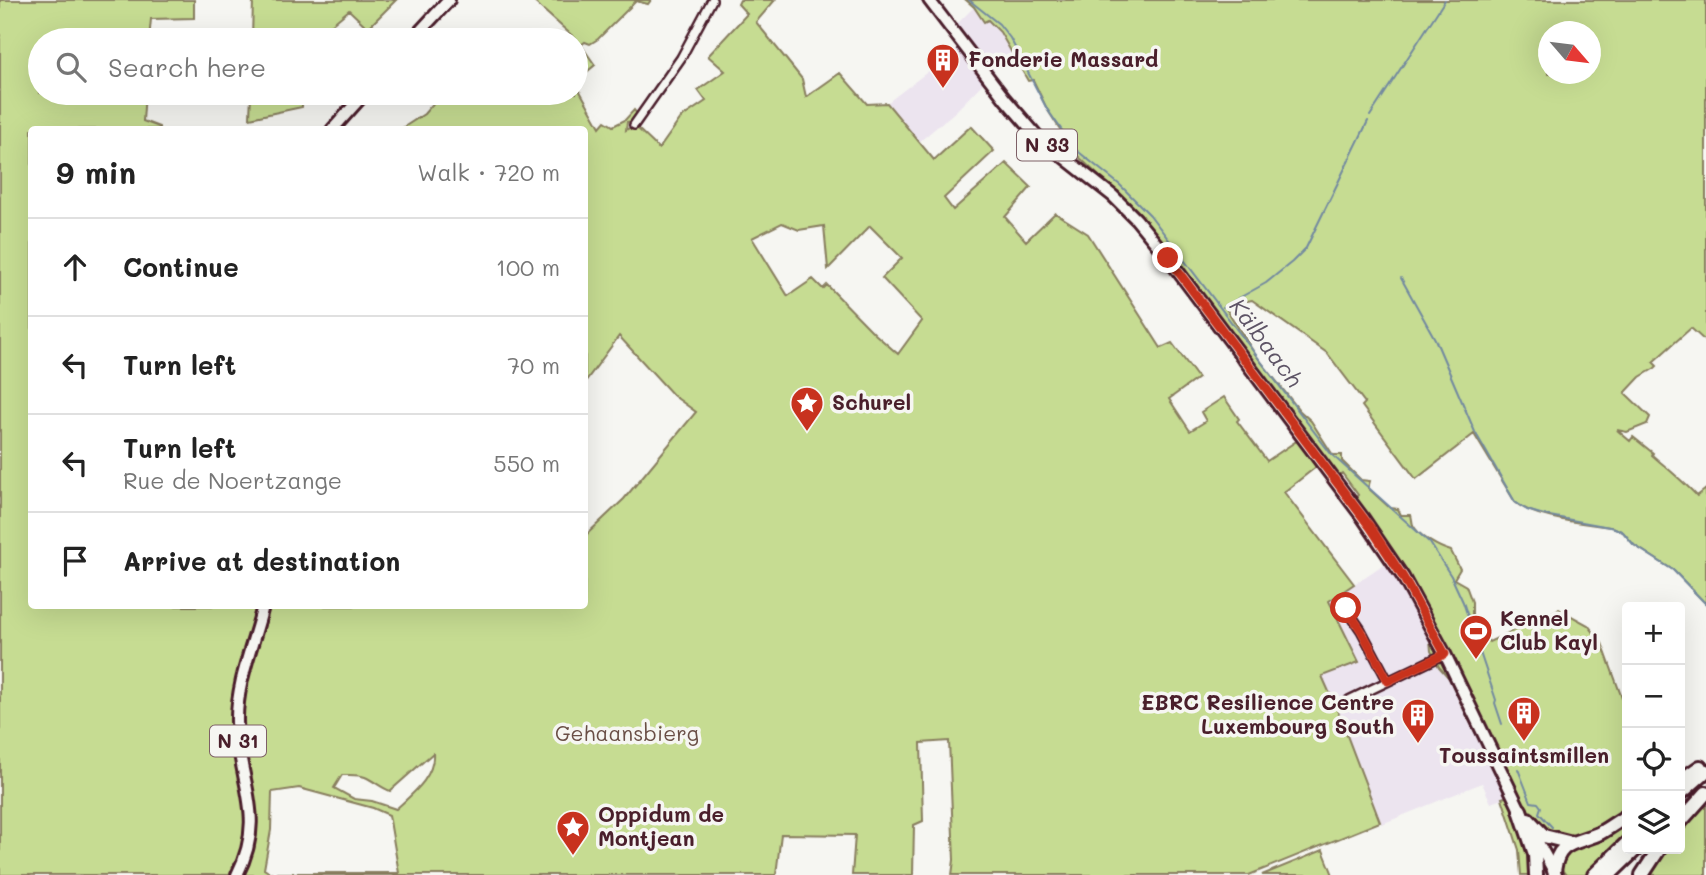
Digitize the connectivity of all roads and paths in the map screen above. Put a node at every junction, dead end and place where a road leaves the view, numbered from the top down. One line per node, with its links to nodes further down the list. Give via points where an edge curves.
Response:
1 (449, 0): 4 (main road)
2 (712, 0): 6 (street, via 681,58)
3 (929, 0): 10 (main road, N 33, via 1030,129 1121,203 1168,258 1371,528)
4 (423, 28)
5 (354, 105): 7 (main road)
6 (634, 125)
7 (336, 126)
8 (1346, 608): 11 (street)
9 (262, 609): 28 (main road, N 31, via 236,720 252,817 249,845)
10 (1445, 654): 11 (street); 20 (main road, N 33)
11 (1388, 681): 12 (street)
12 (1349, 700)
13 (1706, 762): 15 (highway)
14 (1706, 771): 17 (highway)
15 (1685, 777)
16 (1706, 785): 19 (highway)
17 (1683, 791)
18 (1706, 793): 21 (highway)
19 (1685, 804)
20 (1520, 810): 23 (highway, via 1544,835); 27 (main road, N 33); 29 (highway, via 1535,853)
21 (1685, 816)
22 (1622, 819): 23 (highway)
23 (1572, 843): 27 (highway, via 1557,855)
24 (1622, 848): 30 (highway)
25 (1631, 854): 31 (highway)
26 (1656, 854): 32 (highway)
27 (1555, 873)
28 (237, 875)
29 (1536, 875)
30 (1594, 875)
31 (1609, 875)
32 (1642, 875)

